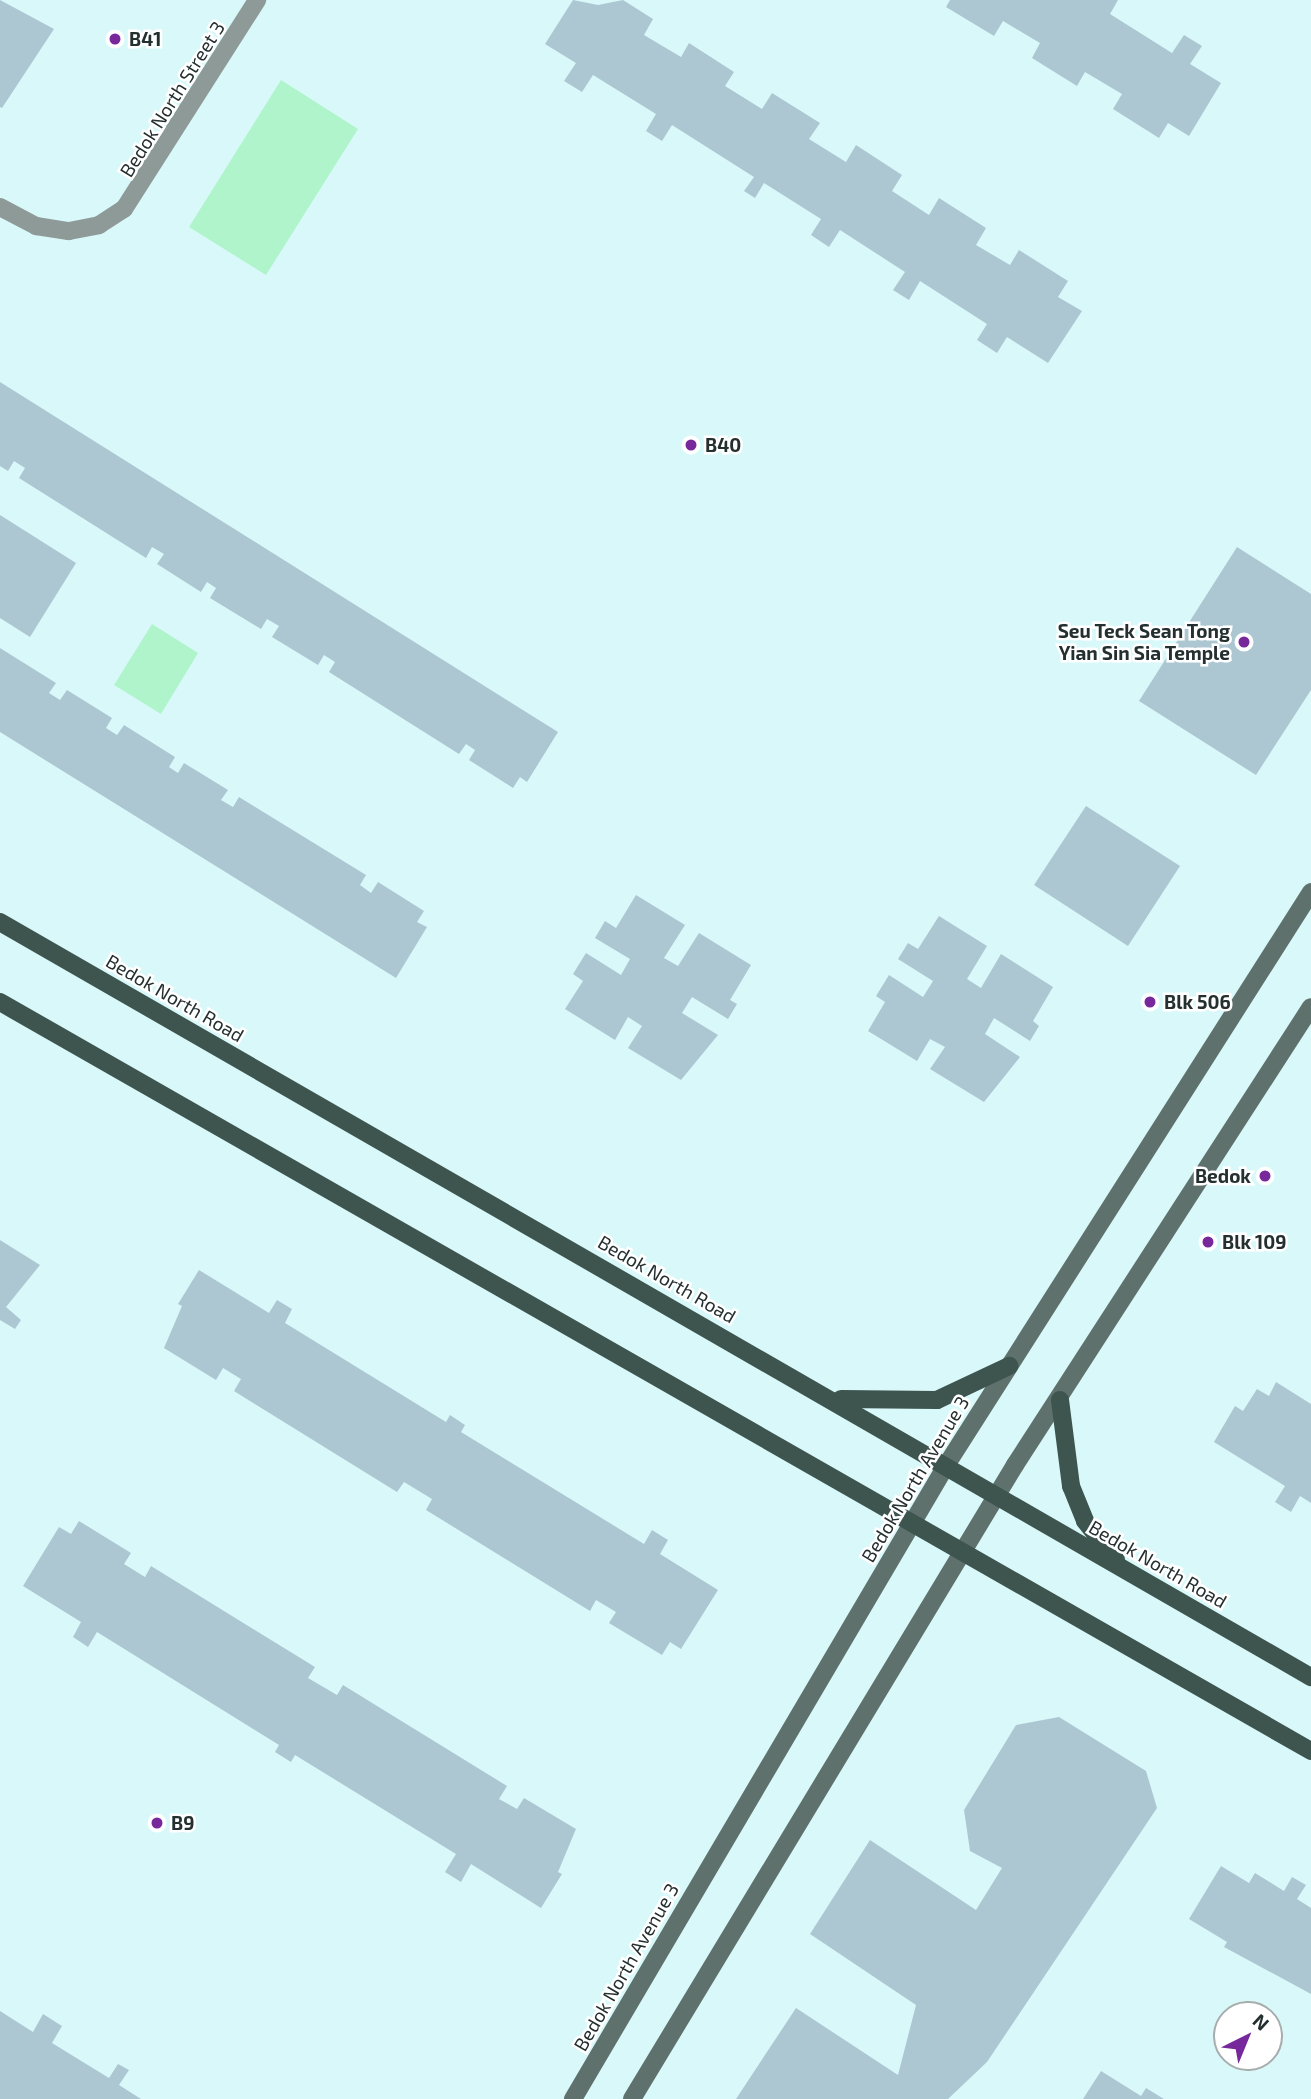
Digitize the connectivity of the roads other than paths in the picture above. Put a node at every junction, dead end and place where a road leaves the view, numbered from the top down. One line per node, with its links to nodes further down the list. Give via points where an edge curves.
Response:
1 (257, 0): 2 (street, Bedok North Street 3, via 124,209 99,225 69,231 36,226)
2 (0, 207)
3 (1311, 892): 7 (main road, Bedok North Avenue 3)
4 (0, 922): 8 (main road, Bedok North Road)
5 (0, 1003): 12 (main road)
6 (1311, 1007): 9 (main road)
7 (1009, 1366): 8 (main road, via 937,1400); 10 (main road, Bedok North Avenue 3)
8 (834, 1399): 10 (main road, Bedok North Road)
9 (1060, 1400): 11 (main road); 14 (main road, via 1071,1486 1085,1521)
10 (947, 1464): 11 (main road, Bedok North Road); 12 (main road, Bedok North Avenue 3)
11 (999, 1495): 13 (main road); 14 (main road, Bedok North Road)
12 (911, 1525): 13 (main road); 17 (main road, Bedok North Avenue 3)
13 (964, 1552): 16 (main road); 18 (main road)
14 (1124, 1570): 15 (main road, Bedok North Road)
15 (1311, 1677)
16 (1311, 1751)
17 (573, 2099)
18 (632, 2099)

